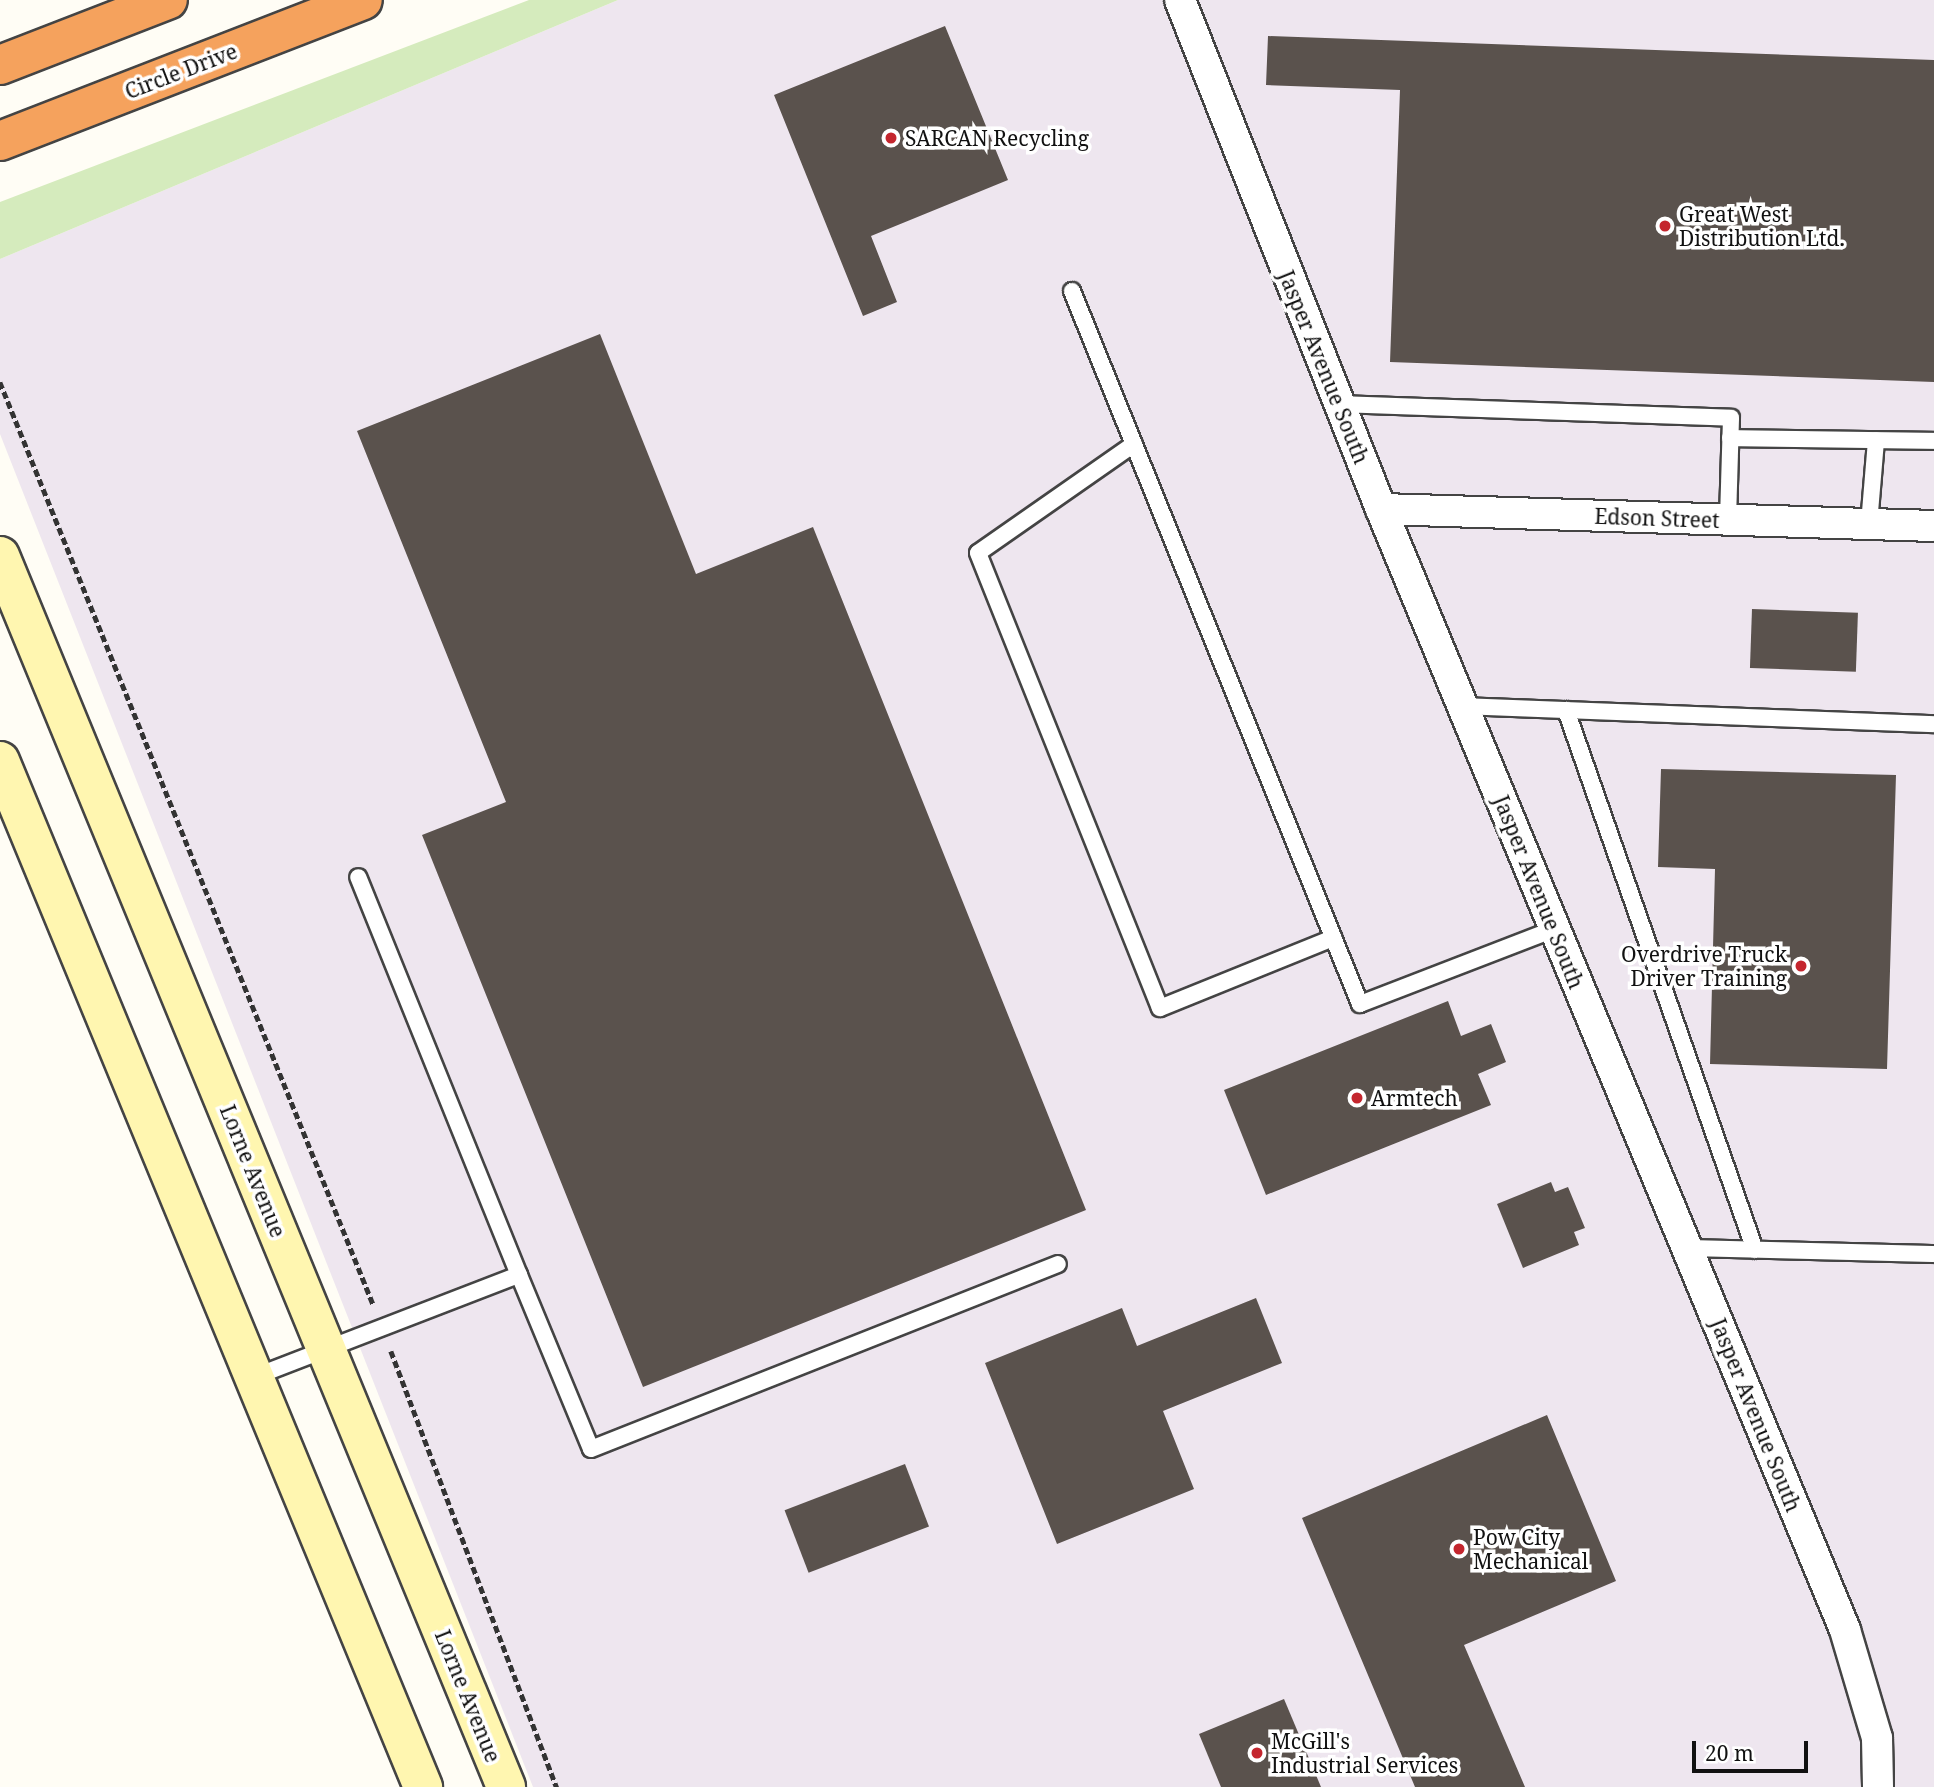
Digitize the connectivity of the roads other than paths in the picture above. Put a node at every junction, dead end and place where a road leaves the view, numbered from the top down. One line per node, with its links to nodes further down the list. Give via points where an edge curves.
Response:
1 (168, 0): 4 (highway)
2 (363, 0): 5 (highway, Circle Drive)
3 (1180, 0): 7 (street, Jasper Avenue South)
4 (0, 65)
5 (0, 141)
6 (1072, 291): 11 (lane)
7 (1339, 404): 8 (lane, via 1731,418); 12 (street, Jasper Avenue South)
8 (1730, 438): 9 (lane); 13 (lane)
9 (1876, 440): 10 (lane); 14 (lane)
10 (1934, 441)
11 (1134, 444): 23 (lane); 23 (lane, via 978,553 1160,1008)
12 (1381, 509): 13 (street, Edson Street); 17 (street, Jasper Avenue South)
13 (1728, 520): 14 (street, Edson Street)
14 (1869, 524): 15 (street, Edson Street)
15 (1934, 526)
16 (0, 555): 29 (main road, Lorne Avenue)
17 (1462, 706): 18 (lane); 22 (street, Jasper Avenue South)
18 (1566, 710): 19 (lane); 25 (lane)
19 (1934, 724)
20 (0, 761): 30 (main road)
21 (358, 877): 28 (lane)
22 (1554, 929): 23 (lane, via 1360,1004); 24 (street, Jasper Avenue South)
23 (1333, 938)
24 (1687, 1248): 25 (lane); 33 (street, Jasper Avenue South, via 1845,1630 1877,1738)
25 (1755, 1250): 26 (lane)
26 (1934, 1254)
27 (1058, 1264): 28 (lane, via 591,1449)
28 (519, 1275): 29 (lane)
29 (325, 1348): 30 (lane); 32 (main road, Lorne Avenue)
30 (254, 1377): 31 (main road)
31 (423, 1787)
32 (506, 1787)
33 (1878, 1787)

